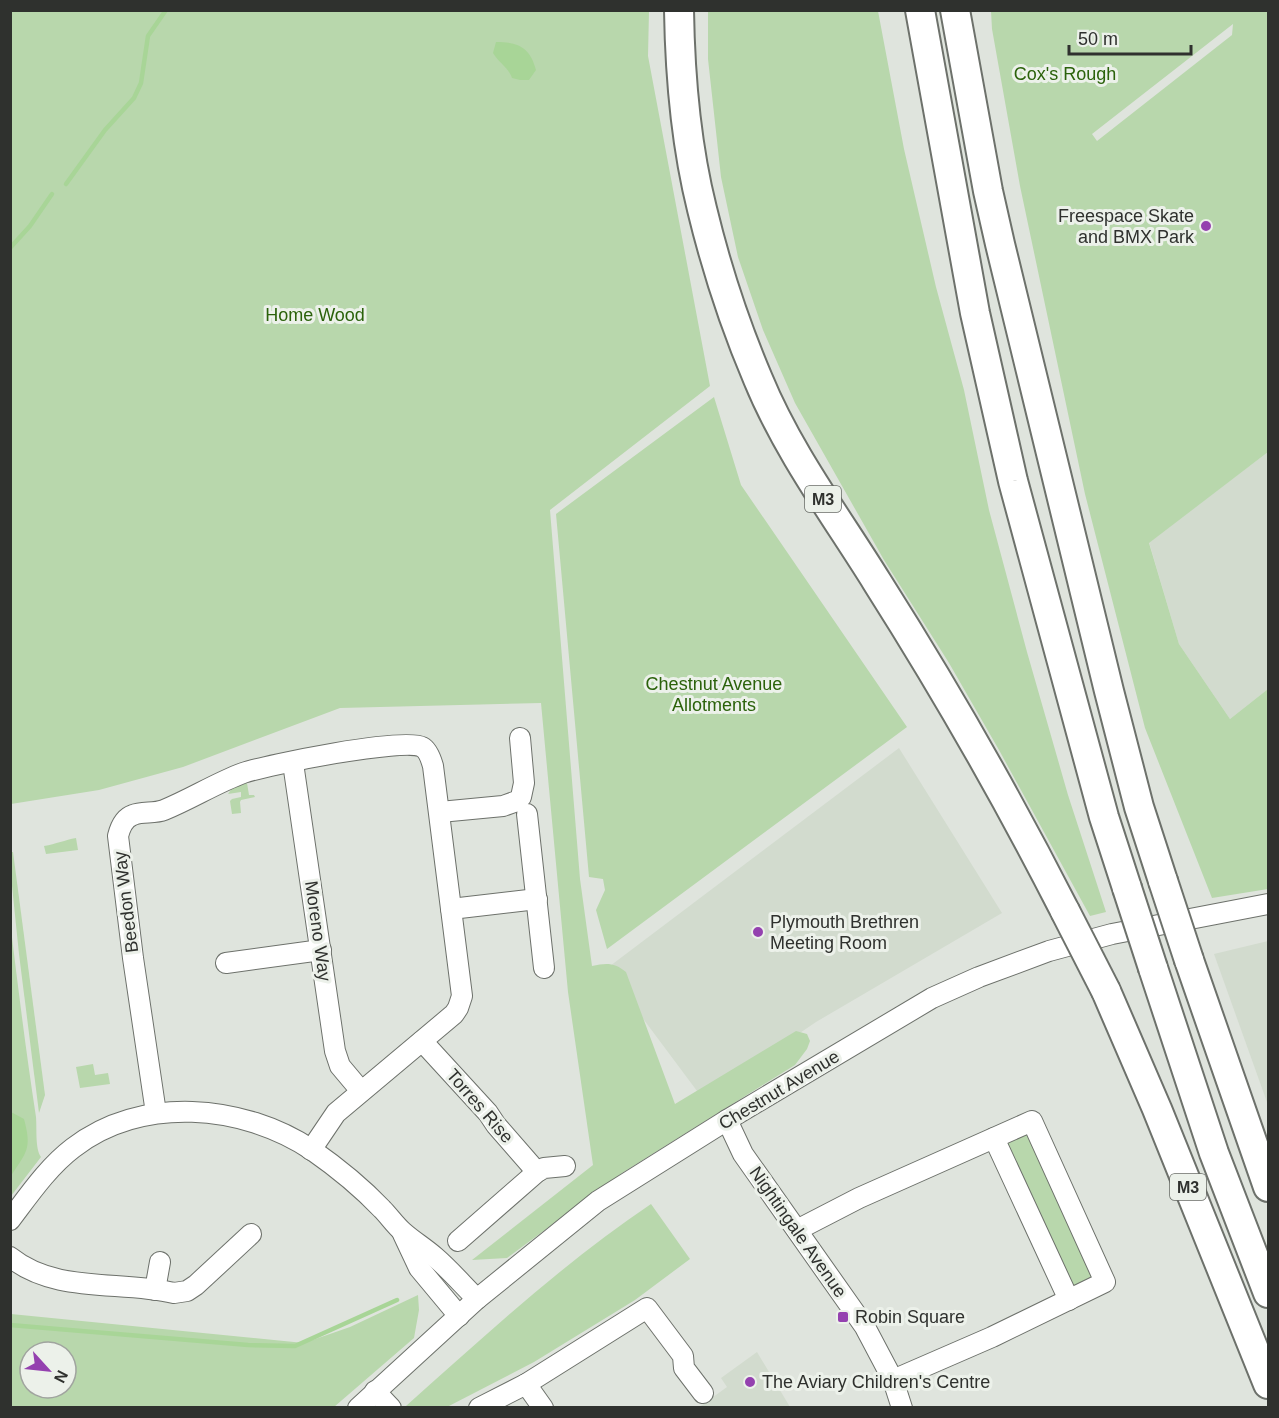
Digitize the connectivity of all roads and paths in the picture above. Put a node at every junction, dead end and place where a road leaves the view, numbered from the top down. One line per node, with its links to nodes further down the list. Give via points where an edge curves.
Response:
1 (668, 10): 6 (highway, M3)
2 (679, 10): 6 (highway, M3)
3 (920, 10): 35 (highway, M3, bridge, via 973,304 1013,481 1104,817 1214,1153)
4 (955, 10): 7 (highway)
5 (972, 10): 7 (highway, via 999,186)
6 (680, 48): 41 (highway, M3, bridge, via 701,208 758,380 803,467 878,583 1018,818 1106,991)
7 (1000, 244): 26 (highway, bridge, via 1139,807)
8 (520, 738): 10 (street, via 524,783 517,801)
9 (293, 763): 10 (street, Beedon Way, via 320,755 401,745 423,747 431,758); 15 (street, Moreno Way); 20 (street, Beedon Way, via 240,774 161,811 132,815 120,827 129,932)
10 (440, 812): 14 (street, Beedon Way)
11 (527, 814): 12 (street)
12 (537, 899): 14 (street); 17 (street)
13 (1269, 904): 21 (street, Chestnut Avenue, via 1112,934 1049,951 979,977 932,998)
14 (451, 909): 18 (street, Beedon Way, via 462,996 454,1014)
15 (321, 950): 16 (street); 19 (street, Moreno Way, via 335,1051 340,1066)
16 (226, 963)
17 (544, 968)
18 (422, 1041): 19 (street, Beedon Way); 25 (street, Torres Rise)
19 (361, 1091): 23 (street, Beedon Way, via 336,1113)
20 (156, 1113): 23 (street, via 202,1113 249,1122); 27 (street, via 114,1124 74,1147)
21 (727, 1120): 28 (street, Nightingale Avenue, via 743,1155); 36 (street, Chestnut Avenue, via 598,1201)
22 (994, 1138): 28 (street, via 822,1215); 37 (street); 37 (street, via 1032,1121 1105,1282)
23 (311, 1150): 29 (street, via 381,1207)
24 (565, 1166): 25 (street, via 544,1167)
25 (537, 1172): 31 (street)
26 (1269, 1186)
27 (10, 1220)
28 (797, 1230): 39 (street, Nightingale Avenue, via 866,1327)
29 (402, 1231): 36 (street); 38 (street, via 419,1268)
30 (251, 1234): 34 (street, via 187,1291)
31 (458, 1241)
32 (10, 1257): 34 (street, via 40,1275)
33 (160, 1263): 34 (street)
34 (155, 1290)
35 (1269, 1293)
36 (477, 1299): 38 (street, Chestnut Avenue)
37 (1069, 1300): 39 (street)
38 (459, 1316): 42 (street, Chestnut Avenue)
39 (893, 1380): 48 (street, Nightingale Avenue)
40 (526, 1384): 43 (street, via 647,1308 683,1356 684,1368); 46 (street); 47 (street)
41 (1269, 1384)
42 (375, 1390): 44 (street, Chestnut Avenue); 45 (street)
43 (703, 1393)
44 (357, 1407)
45 (391, 1407)
46 (479, 1407)
47 (543, 1407)
48 (902, 1407)

